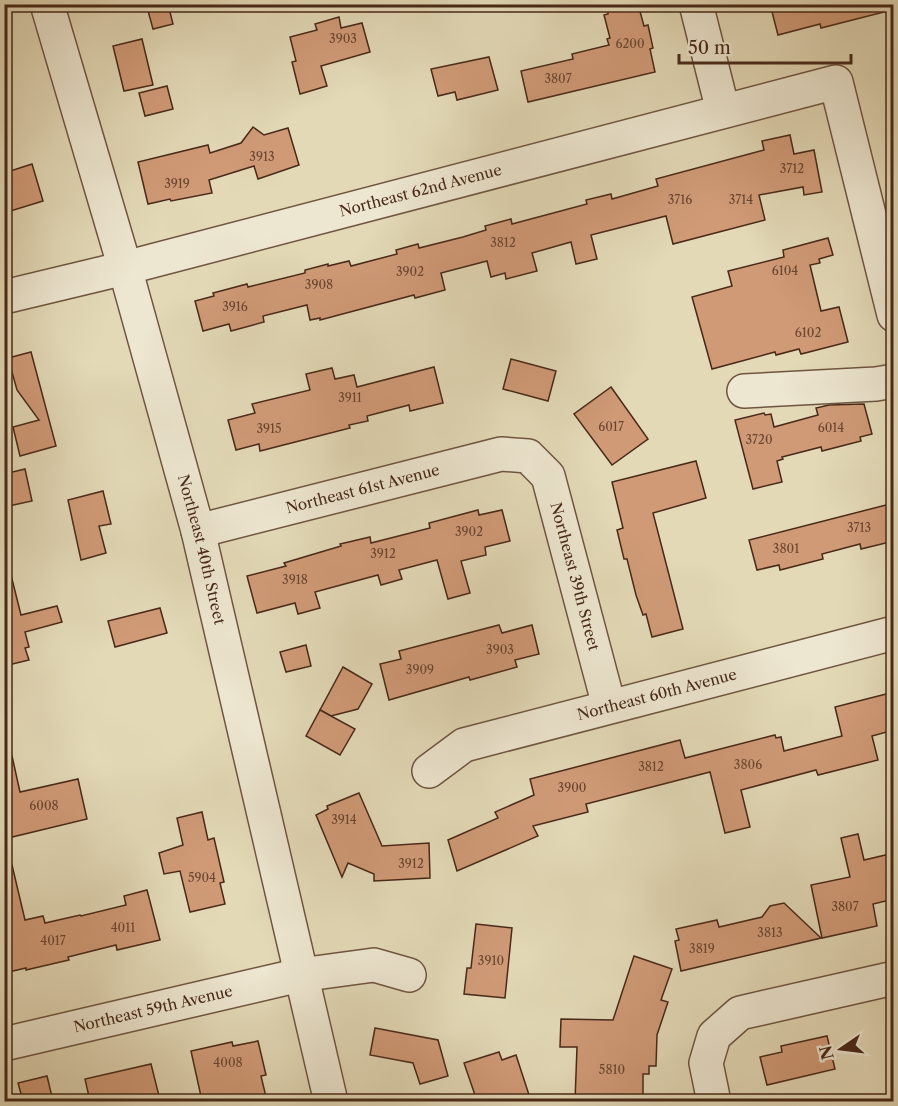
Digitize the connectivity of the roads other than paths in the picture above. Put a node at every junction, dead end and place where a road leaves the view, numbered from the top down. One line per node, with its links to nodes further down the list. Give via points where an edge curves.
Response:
1 (47, 4): 4 (street, Northeast 40th Street)
2 (696, 4): 3 (street)
3 (723, 111): 4 (street, Northeast 62nd Avenue); 6 (street, Northeast 62nd Avenue, via 836,82)
4 (125, 268): 5 (street, Northeast 62nd Avenue); 10 (street, Northeast 40th Street)
5 (4, 297)
6 (894, 315)
7 (894, 381): 8 (street)
8 (744, 391)
9 (528, 456): 10 (street, Northeast 61st Avenue, via 501,454); 12 (street, Northeast 39th Street, via 548,476)
10 (198, 531): 14 (street, Northeast 40th Street)
11 (894, 633): 12 (street, Northeast 60th Avenue)
12 (609, 706): 13 (street, Northeast 60th Avenue, via 464,745)
13 (429, 771)
14 (300, 975): 15 (street, Northeast 59th Avenue, via 374,965); 17 (street, Northeast 59th Avenue); 18 (street, Northeast 40th Street)
15 (409, 975)
16 (894, 978): 19 (street, via 740,1013 714,1036 706,1063)
17 (4, 1044)
18 (331, 1101)
19 (714, 1101)

